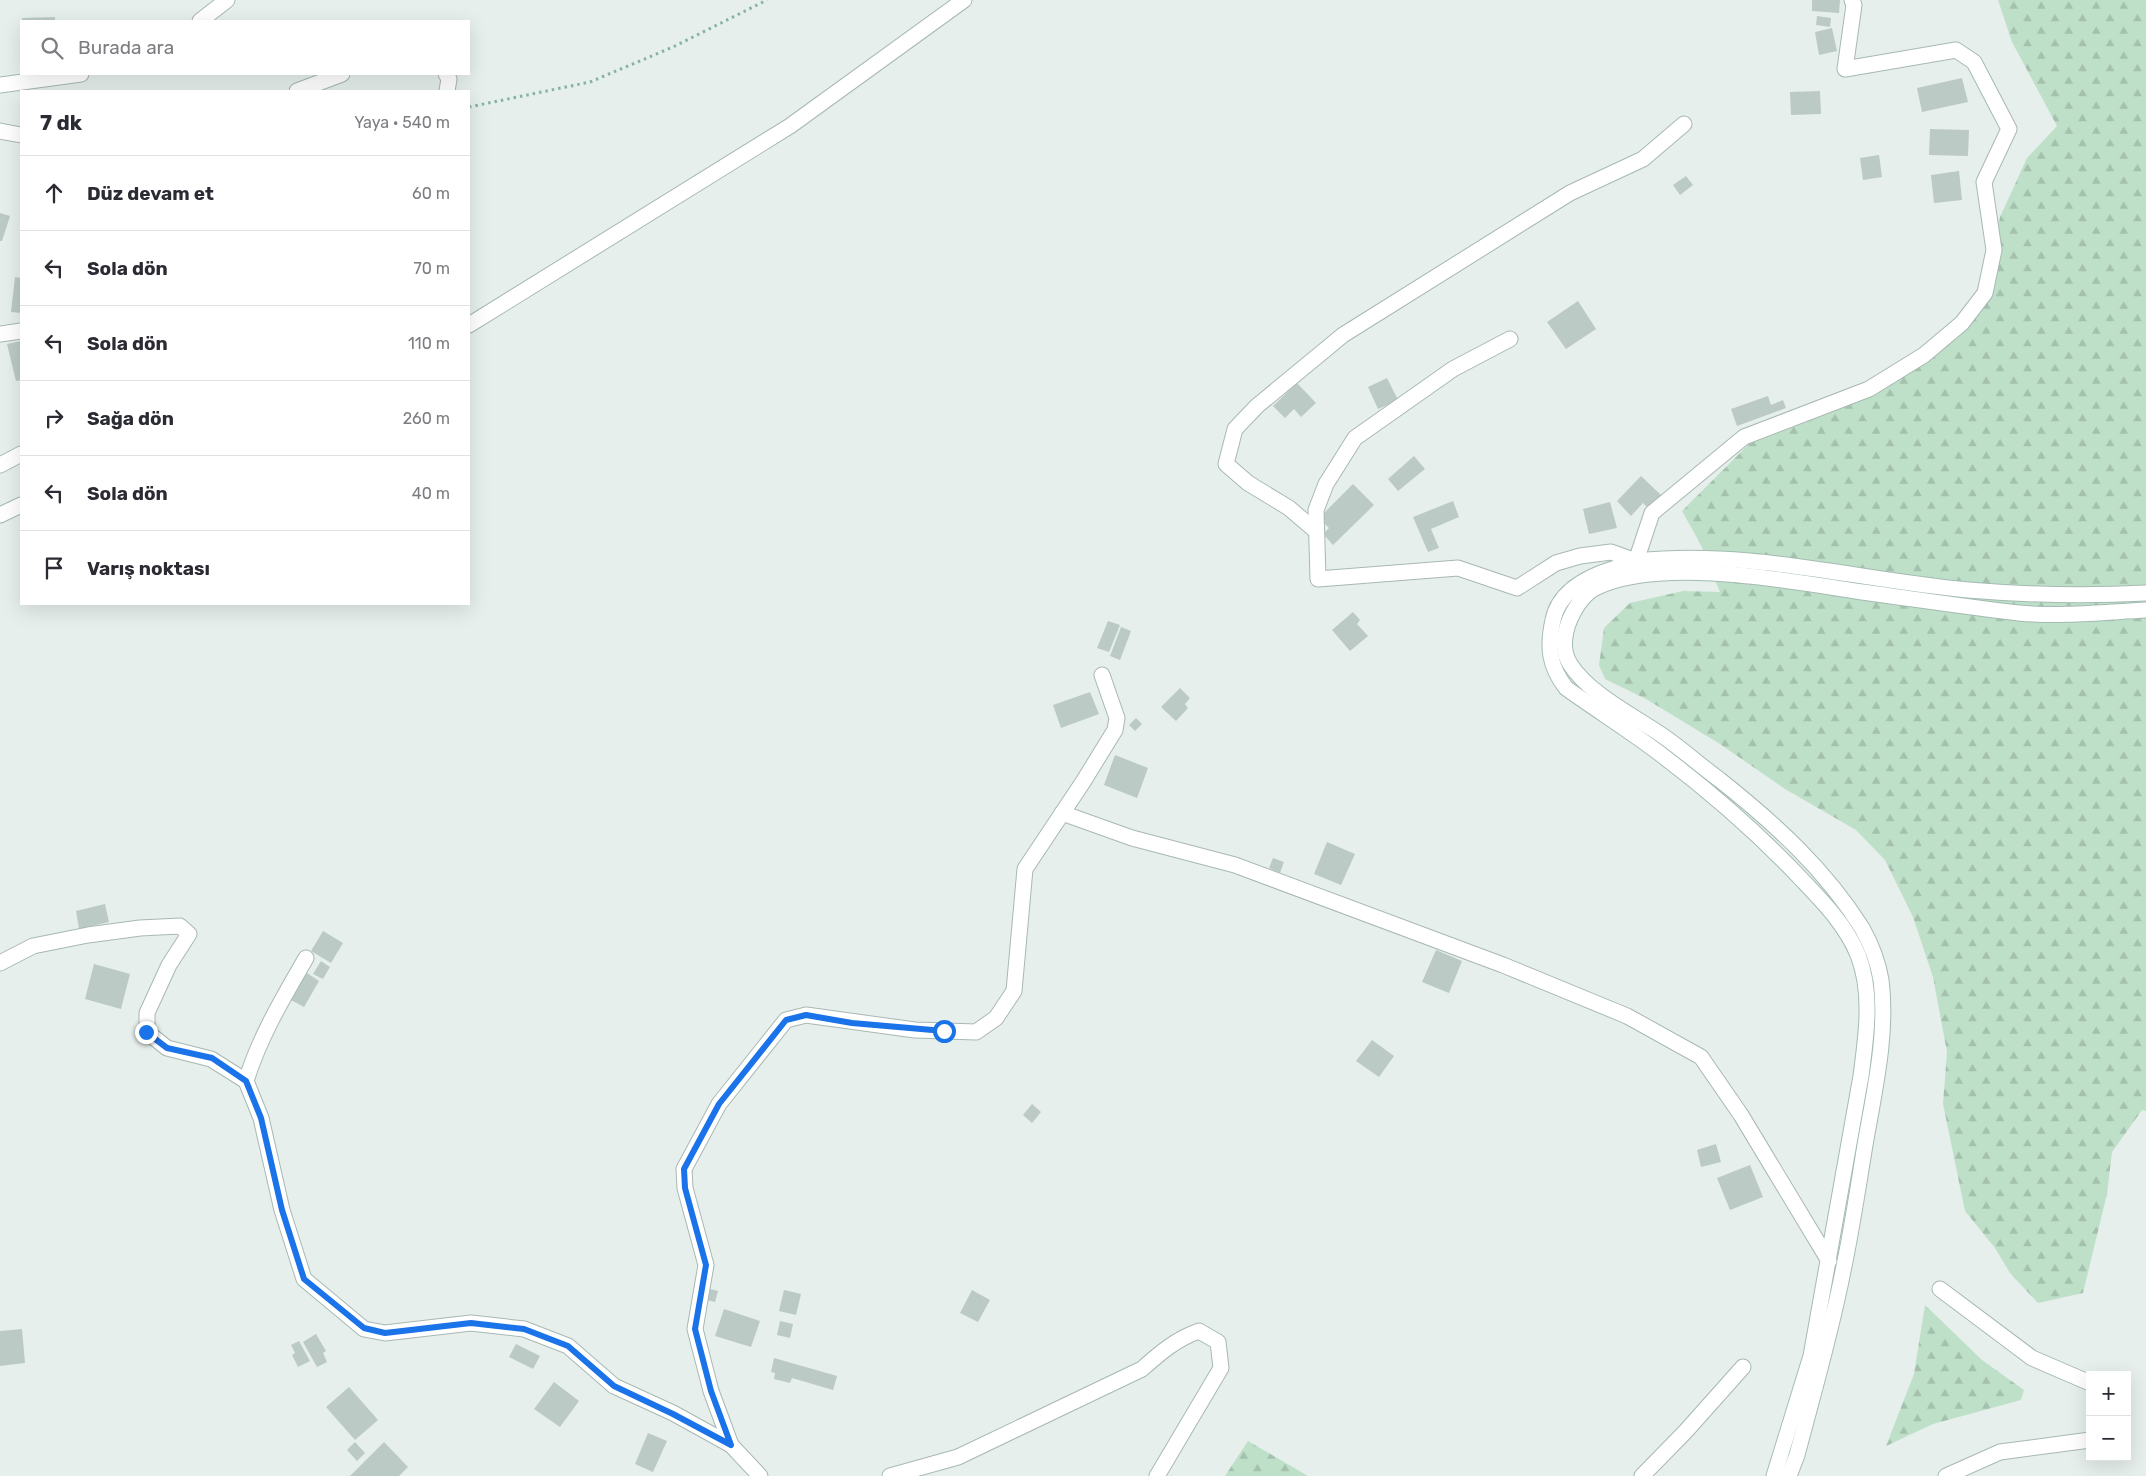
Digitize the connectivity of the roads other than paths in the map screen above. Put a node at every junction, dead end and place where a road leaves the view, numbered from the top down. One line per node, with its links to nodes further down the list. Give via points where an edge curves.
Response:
1 (227, 0): 4 (street)
2 (964, 0): 14 (street, via 790,126)
3 (1852, 0): 23 (street, via 1854,6 1845,69 1956,50 1974,62 2009,129 1984,182 1994,250 1985,293 1962,323 1924,355 1870,389 1744,437 1652,513)
4 (201, 20)
5 (73, 75): 8 (street)
6 (339, 75): 9 (street)
7 (447, 75): 10 (street)
8 (0, 84)
9 (300, 90)
10 (447, 90)
11 (1684, 124): 22 (street, via 1643,159 1570,193 1342,335 1257,406 1235,430 1226,464)
12 (0, 130): 13 (street)
13 (20, 135)
14 (470, 324)
15 (20, 331): 16 (street)
16 (0, 334)
17 (1510, 339): 22 (street, via 1453,369 1355,438 1326,484 1316,510)
18 (20, 455): 19 (street)
19 (0, 465)
20 (20, 505): 21 (street)
21 (0, 515)
22 (1316, 531): 23 (street, via 1318,579 1458,568 1517,588 1556,563 1580,556 1610,552)
23 (1636, 562): 24 (street, via 1748,560 1910,584 2028,595); 31 (street, via 1594,574 1570,590 1560,602 1550,634 1550,654 1556,674 1566,688 1662,755 1746,825 1832,911 1858,956 1864,980 1866,1038)
24 (2146, 593)
25 (2146, 610): 42 (street, via 2025,614 1776,578 1663,573 1630,577 1592,589 1570,617 1564,636 1565,654 1571,666 1589,684 1666,738 1792,841 1846,904 1875,954 1881,980 1882,1035 1875,1090 1843,1272)
26 (1102, 675): 27 (street, via 1117,718 1114,730)
27 (1062, 813): 31 (street, via 1132,838 1235,865 1504,964 1627,1016 1701,1057 1741,1115); 36 (street, via 1025,869 1014,992 996,1018 976,1032 915,1030 806,1015 786,1020 719,1104 684,1169 685,1188 706,1265 695,1329 711,1391)
28 (306, 958): 30 (street, via 272,1015)
29 (0, 964): 30 (street, via 42,944 140,928 180,926 189,934 169,965 147,1013 146,1032 167,1048 212,1058)
30 (246, 1081): 36 (street, via 261,1118 282,1210 304,1279 364,1328 385,1333 471,1323 524,1329 568,1346 614,1386)
31 (1829, 1261): 41 (street, via 1811,1356)
32 (1940, 1289): 34 (street, via 2032,1358)
33 (1743, 1367): 40 (street)
34 (2086, 1381)
35 (2086, 1441): 43 (street, via 2000,1452)
36 (731, 1445): 37 (street)
37 (760, 1476)
38 (890, 1476): 39 (street, via 958,1457 1142,1369 1182,1337 1200,1331 1218,1342 1221,1368)
39 (1157, 1476)
40 (1642, 1476)
41 (1774, 1476)
42 (1789, 1476)
43 (1946, 1476)

